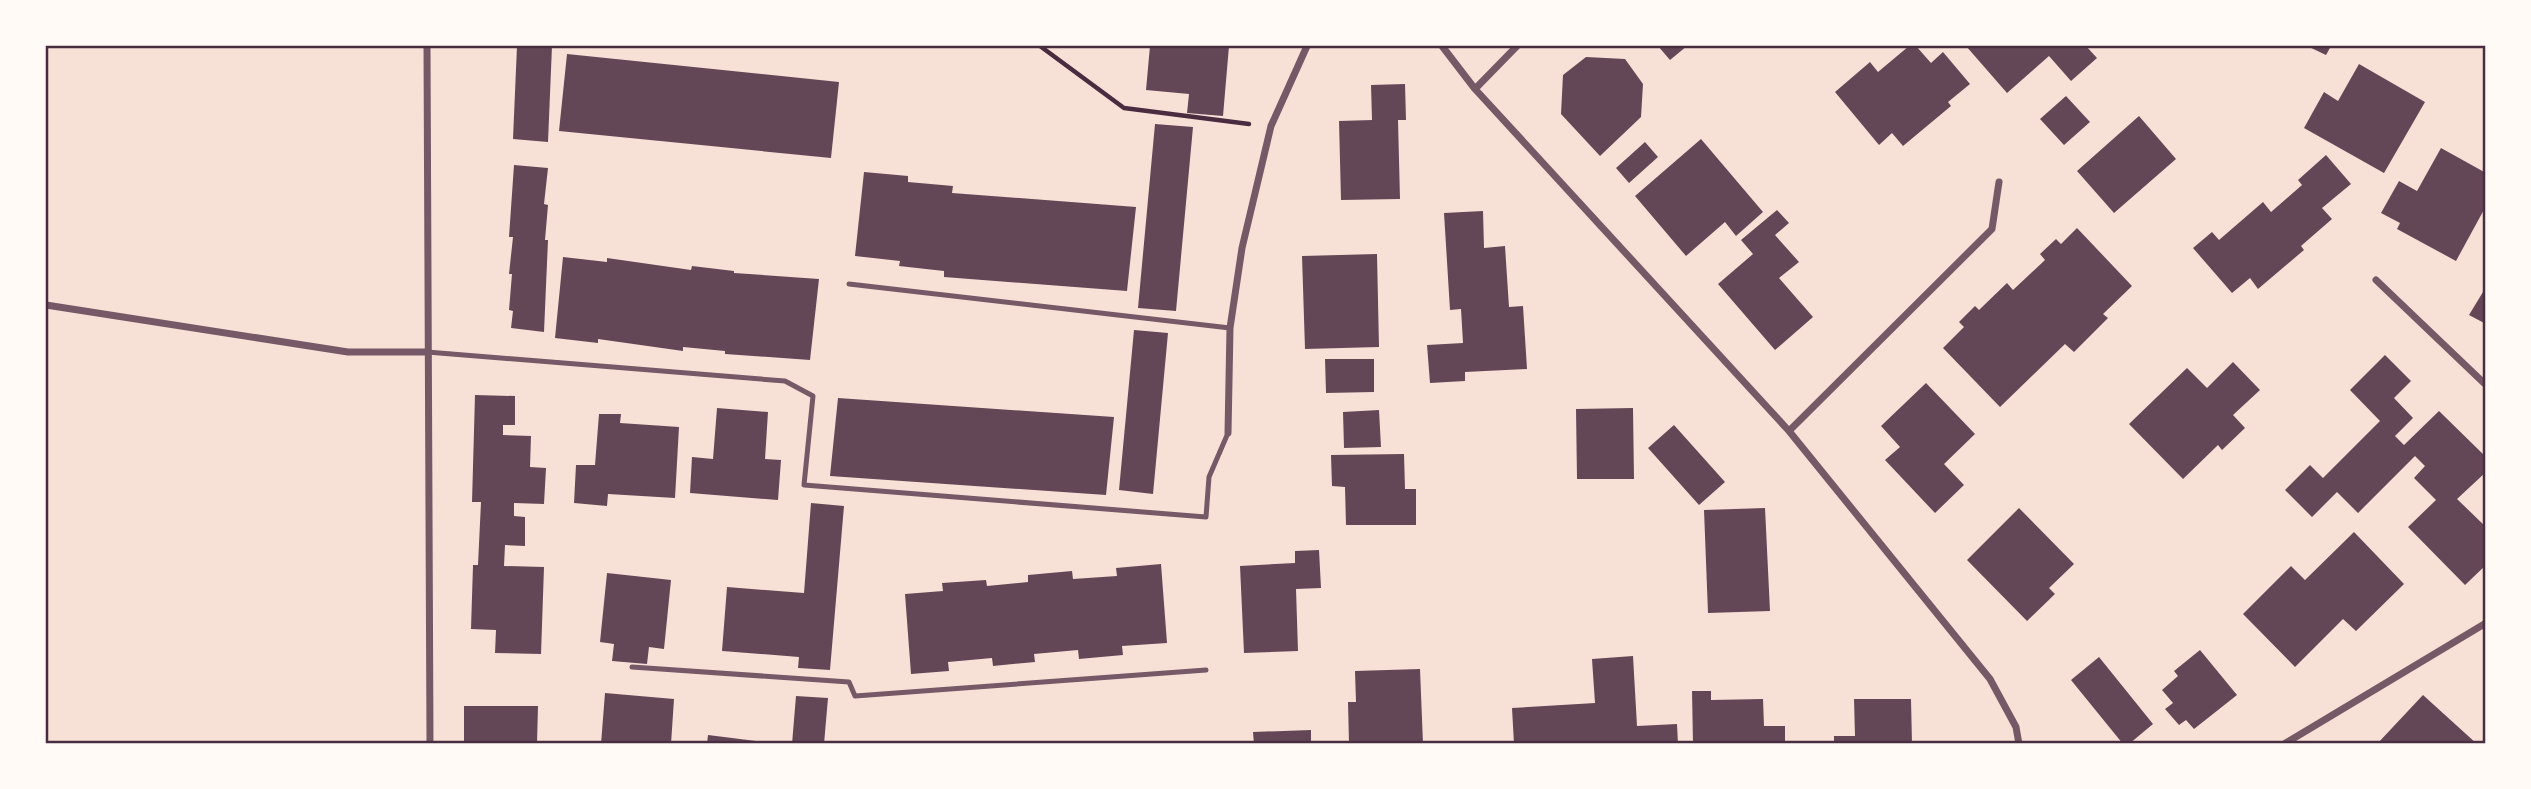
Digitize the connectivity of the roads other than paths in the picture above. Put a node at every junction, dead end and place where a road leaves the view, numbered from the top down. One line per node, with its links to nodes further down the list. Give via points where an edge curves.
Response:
1 (427, 46): 11 (street)
2 (1307, 46): 10 (street, via 1271,126 1242,248)
3 (1442, 46): 5 (street)
4 (1517, 46): 5 (street)
5 (1475, 89): 13 (street)
6 (1999, 182): 13 (street, via 1992,229)
7 (2376, 280): 12 (street)
8 (849, 284): 10 (lane)
9 (46, 305): 11 (street, via 348,352)
10 (1230, 328): 14 (street)
11 (427, 352): 14 (lane, via 785,382 813,396 804,485 1206,517 1209,477); 18 (street)
12 (2486, 385)
13 (1789, 431): 19 (street, via 1990,679)
14 (1228, 433)
15 (2486, 623): 20 (street)
16 (632, 667): 17 (lane, via 849,682 855,696)
17 (1206, 670)
18 (430, 744)
19 (2020, 744)
20 (2284, 744)

